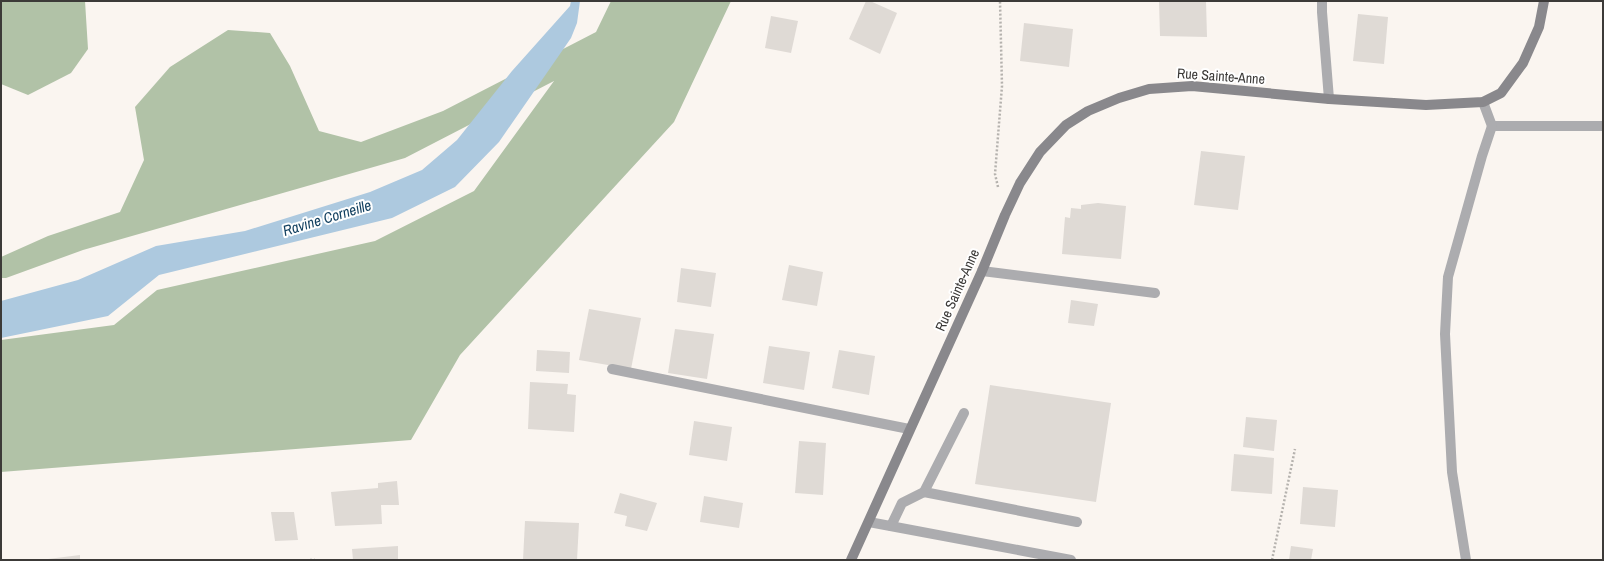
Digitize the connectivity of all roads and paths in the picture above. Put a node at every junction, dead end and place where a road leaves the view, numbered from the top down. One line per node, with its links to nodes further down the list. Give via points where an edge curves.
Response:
1 (1000, 1): 8 (path, via 1002,86 995,174)
2 (1322, 1): 4 (street)
3 (1544, 1): 5 (main road, Rue Sainte-Anne, via 1539,27 1523,62 1501,93)
4 (1329, 99): 5 (main road, Rue Sainte-Anne, via 1426,105); 8 (main road, Rue Sainte-Anne, via 1192,86 1149,89 1119,98 1088,111 1061,130 1040,152 1020,183)
5 (1483, 102): 6 (street)
6 (1492, 126): 7 (street); 24 (street, via 1448,277 1447,291 1445,334 1452,472)
7 (1603, 126)
8 (1005, 215): 9 (main road, Rue Sainte-Anne)
9 (982, 271): 10 (street); 13 (main road, Rue Sainte-Anne)
10 (1155, 293)
11 (612, 369): 13 (street)
12 (964, 413): 15 (street)
13 (909, 430): 16 (main road, Rue Sainte-Anne)
14 (1295, 449): 23 (path)
15 (924, 492): 17 (street); 18 (street, via 902,503)
16 (869, 522): 18 (street); 21 (main road, Rue Sainte-Anne)
17 (1077, 522)
18 (891, 526): 22 (street)
19 (310, 560): 20 (path)
20 (315, 560)
21 (851, 560)
22 (1071, 560)
23 (1272, 560)
24 (1466, 560)

